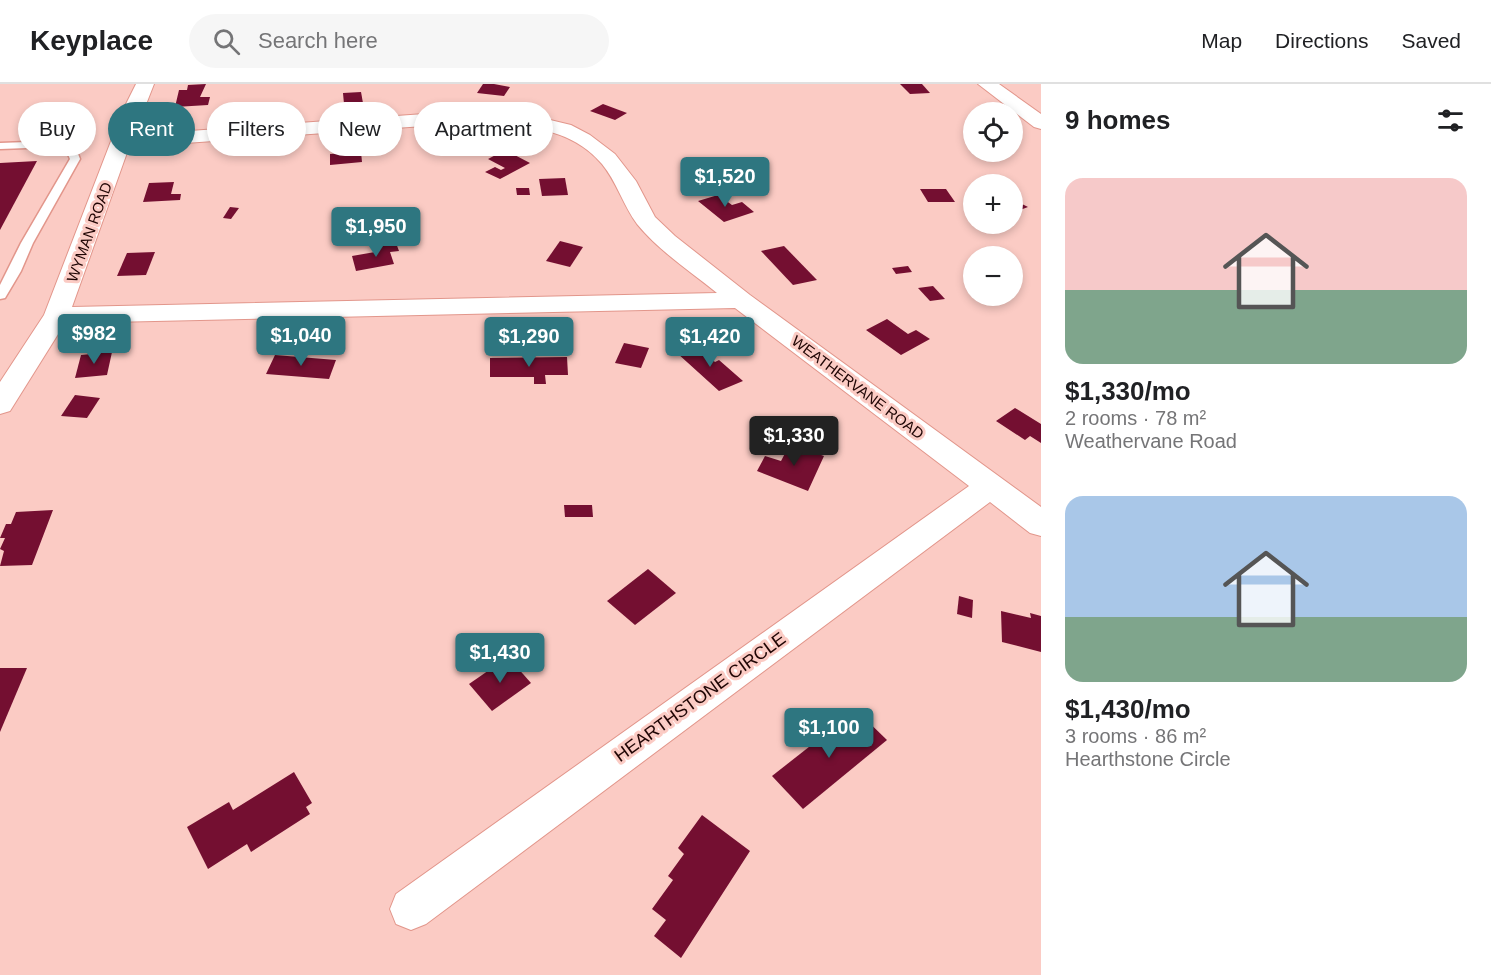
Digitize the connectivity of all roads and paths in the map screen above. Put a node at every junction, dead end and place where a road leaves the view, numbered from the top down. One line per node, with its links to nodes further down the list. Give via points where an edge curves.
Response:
1 (146, 84): 4 (street, WYMAN ROAD)
2 (1021, 84): 3 (street)
3 (991, 87): 5 (street)
4 (138, 102)
5 (1041, 123)
6 (195, 137): 10 (street, WEATHERVANE ROAD, via 452,118 505,118 551,126 583,139 608,158 656,231)
7 (0, 146): 9 (lane, via 55,144 71,148 75,159)
8 (116, 156): 11 (street, WYMAN ROAD)
9 (0, 295)
10 (741, 300): 11 (street); 13 (street, WEATHERVANE ROAD)
11 (57, 315): 12 (street, WYMAN ROAD)
12 (0, 404)
13 (990, 486): 14 (street, WEATHERVANE ROAD); 15 (street, HEARTHSTONE CIRCLE)
14 (1041, 524)
15 (411, 909)

